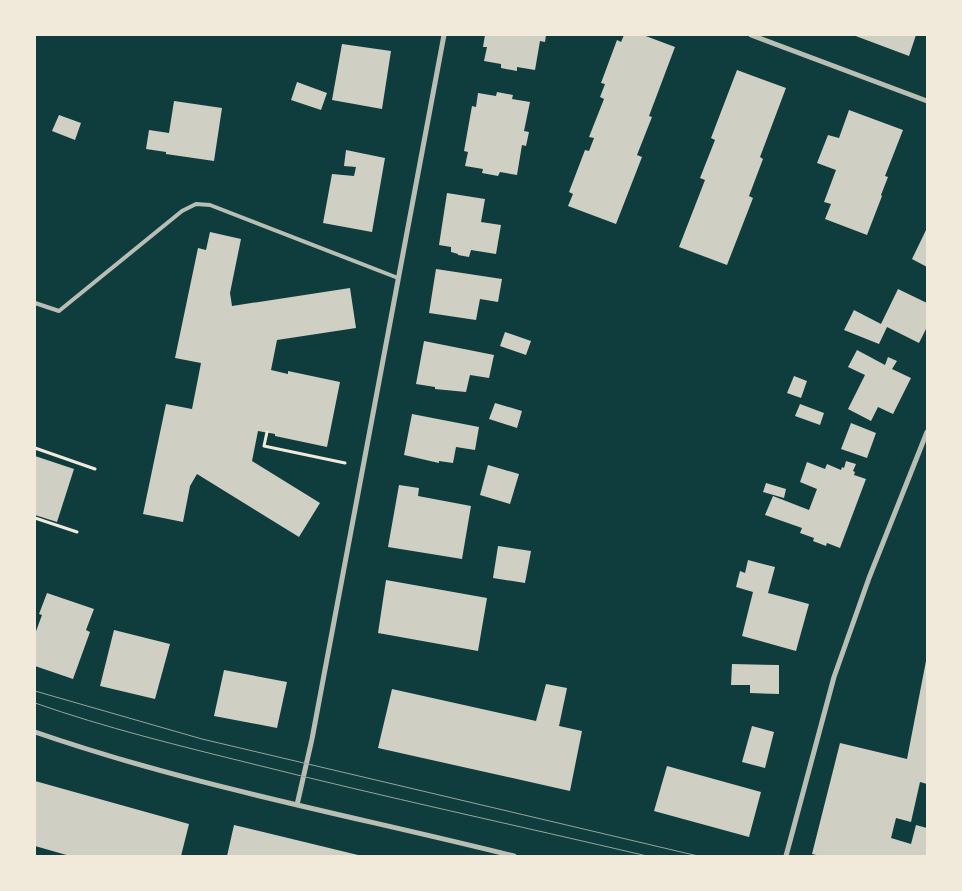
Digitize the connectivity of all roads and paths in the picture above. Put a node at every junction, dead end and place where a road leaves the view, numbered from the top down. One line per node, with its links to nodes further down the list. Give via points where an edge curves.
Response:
1 (444, 35): 4 (street)
2 (751, 35): 3 (street)
3 (927, 101)
4 (398, 278): 5 (lane, via 210,205 196,204 182,211 59,310); 9 (street)
5 (35, 303)
6 (267, 432): 9 (path, via 264,446)
7 (927, 432): 16 (street, via 834,677)
8 (35, 448): 10 (path)
9 (363, 466): 14 (street)
10 (95, 469)
11 (35, 518): 12 (path)
12 (77, 532)
13 (35, 732): 14 (street, via 132,763)
14 (297, 805): 15 (street)
15 (514, 856)
16 (786, 856)

